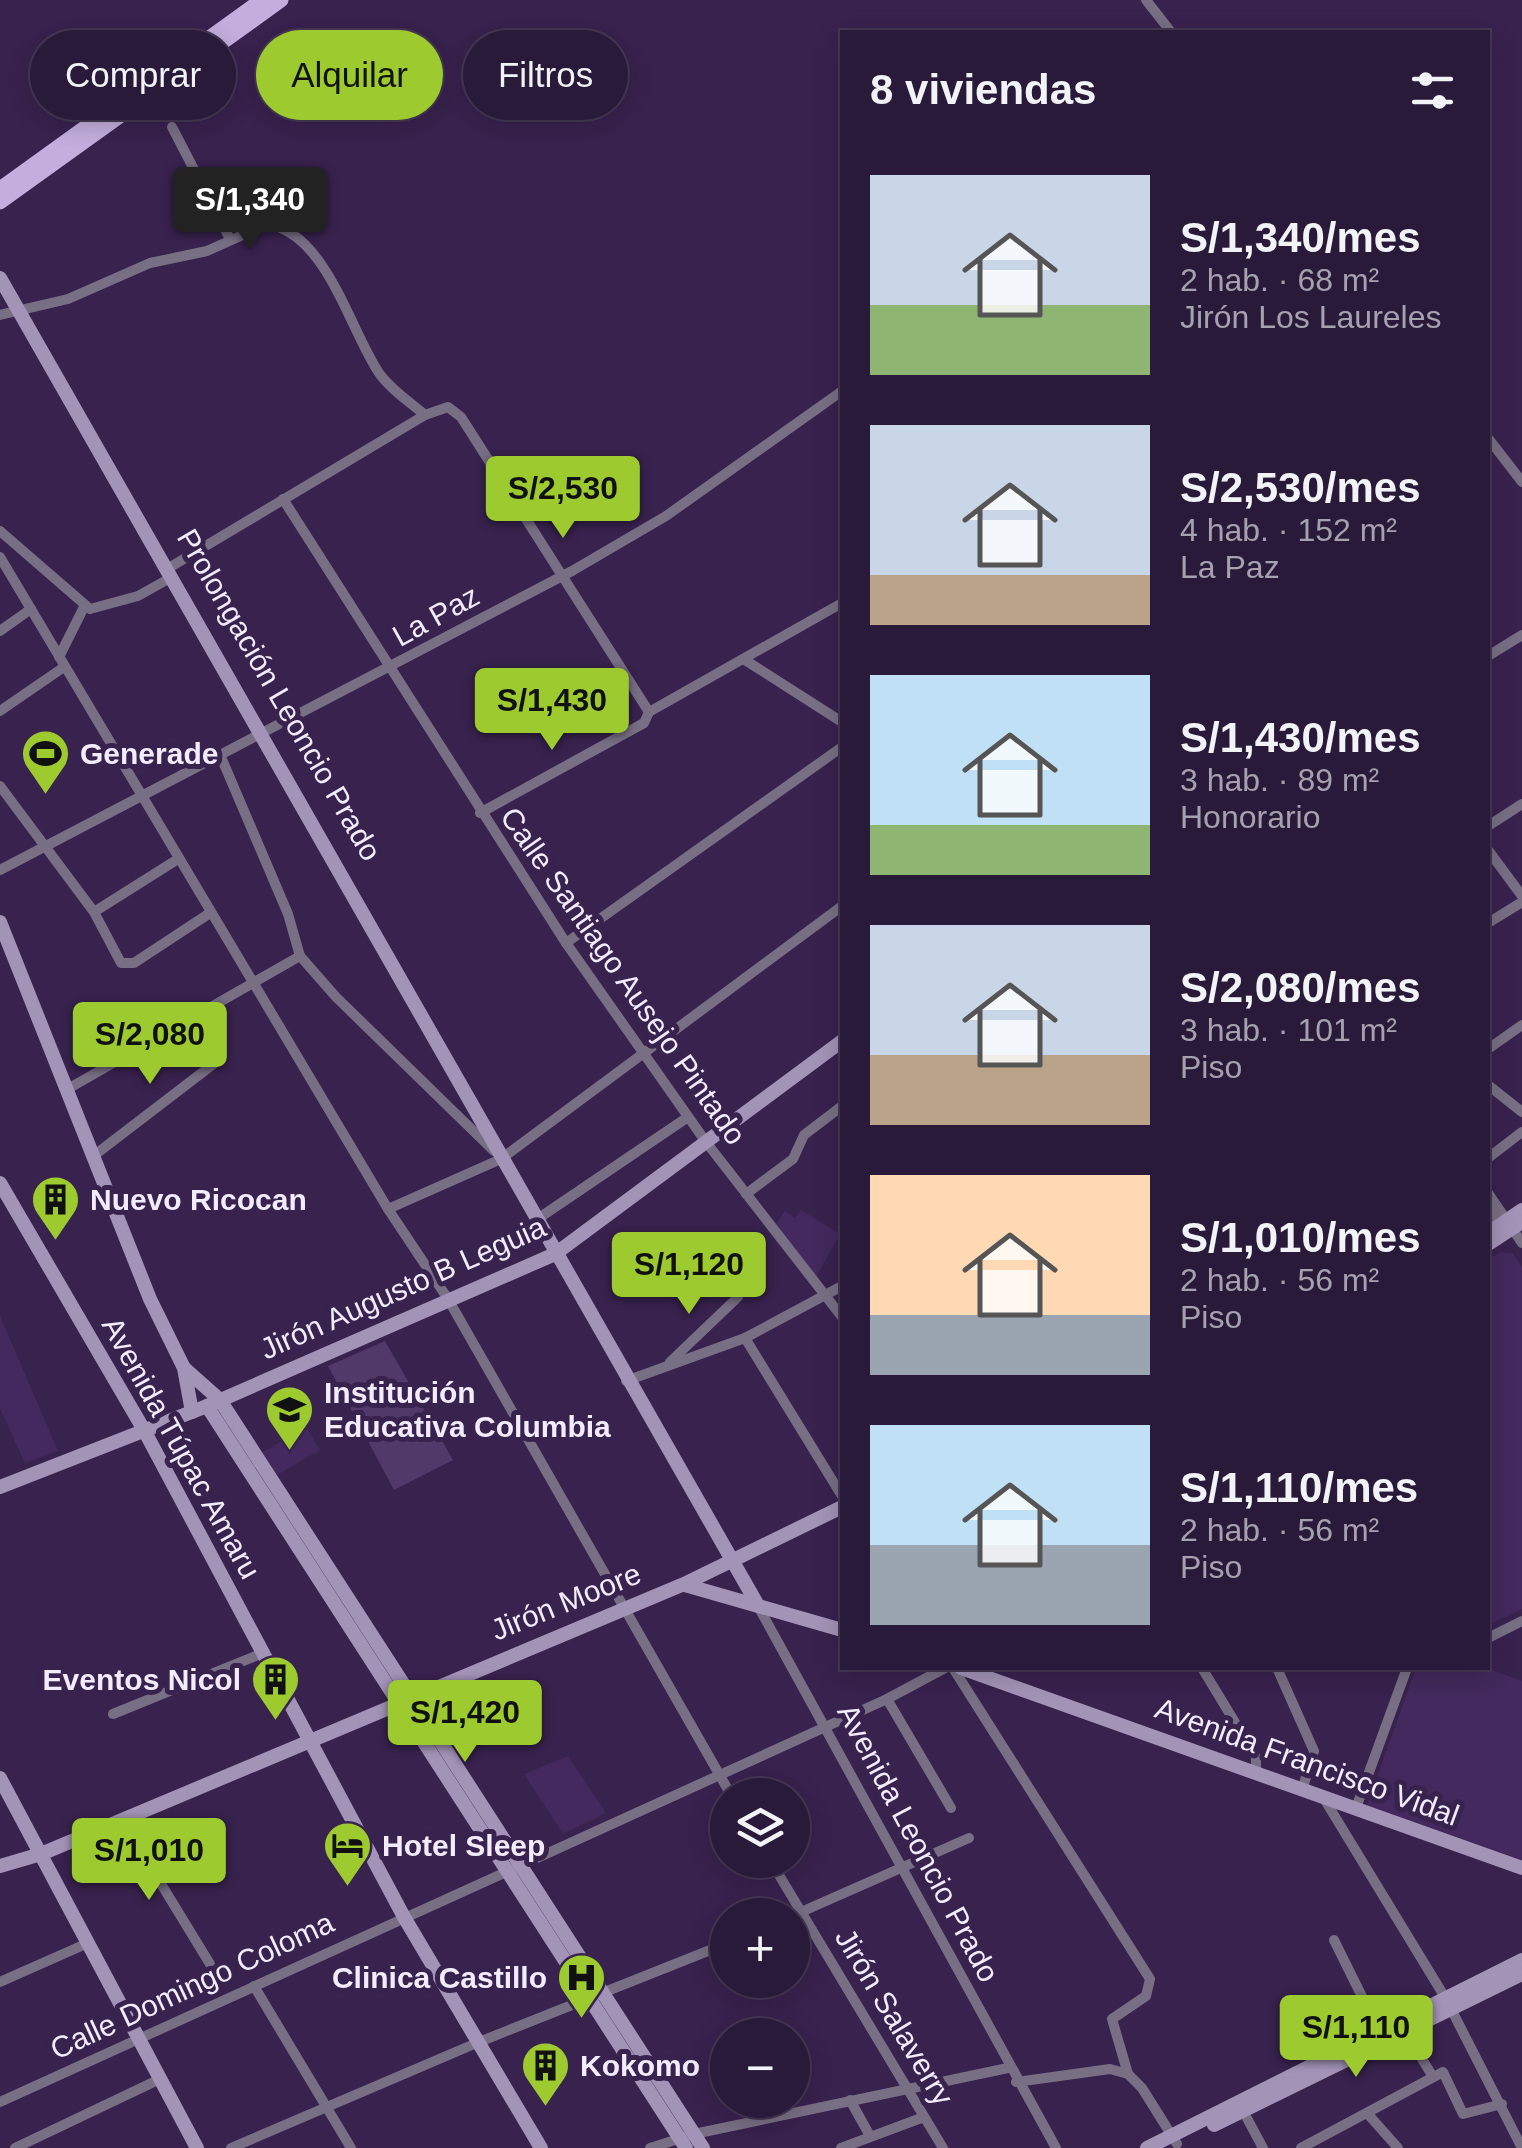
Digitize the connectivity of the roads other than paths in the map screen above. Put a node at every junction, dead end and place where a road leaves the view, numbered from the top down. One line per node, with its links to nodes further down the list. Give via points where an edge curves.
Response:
1 (262, 0): 4 (main road)
2 (282, 0): 5 (main road)
3 (1146, 0): 6 (street)
4 (226, 30)
5 (235, 30)
6 (1169, 30)
7 (106, 120): 9 (main road)
8 (172, 127): 12 (street)
9 (59, 154): 10 (main road); 11 (main road)
10 (0, 189)
11 (0, 202)
12 (230, 239): 15 (street); 18 (street, via 267,224 298,236 382,377)
13 (0, 263): 15 (street, Prolongación Leoncio Prado)
14 (0, 278): 15 (street, Prolongación Leoncio Prado)
15 (23, 309): 16 (street); 24 (street, Prolongación Leoncio Prado)
16 (0, 314)
17 (840, 391): 25 (street, La Paz, via 666,516)
18 (425, 415): 21 (street); 25 (street, via 444,407 459,413)
19 (1490, 441): 20 (street)
20 (1522, 482)
21 (283, 499): 24 (street); 34 (street, Calle Santiago Ausejo Pintado)
22 (0, 531): 27 (street)
23 (0, 558): 28 (street)
24 (170, 570): 27 (street, via 124,601); 38 (street, Prolongación Leoncio Prado)
25 (562, 576): 34 (street, La Paz); 36 (street)
26 (840, 603): 32 (street)
27 (84, 606): 33 (street)
28 (30, 610): 29 (street); 33 (street)
29 (0, 632)
30 (1522, 635): 31 (street)
31 (1490, 655)
32 (745, 660): 36 (street); 37 (street)
33 (61, 662): 35 (street); 42 (street)
34 (391, 669): 38 (street, La Paz); 44 (street, Calle Santiago Ausejo Pintado)
35 (0, 712)
36 (648, 712): 44 (street, via 644,723)
37 (840, 721)
38 (265, 733): 40 (street, La Paz); 73 (street, Prolongación Leoncio Prado)
39 (840, 748): 56 (street)
40 (221, 757): 42 (street, La Paz); 57 (street, Prolongación Leoncio Prado)
41 (0, 786): 46 (street)
42 (141, 796): 46 (street, La Paz); 48 (street)
43 (1522, 804): 45 (street)
44 (480, 812): 56 (street, Calle Santiago Ausejo Pintado)
45 (1490, 825)
46 (45, 850): 49 (street, La Paz); 52 (street)
47 (1490, 853): 50 (street)
48 (178, 859): 52 (street); 53 (street)
49 (0, 870)
50 (1521, 896): 54 (street)
51 (840, 907): 63 (street)
52 (94, 912): 53 (street, via 121,962 134,963)
53 (210, 913): 58 (street)
54 (1490, 921)
55 (0, 922): 65 (street)
56 (566, 943): 63 (street, Calle Santiago Ausejo Pintado)
57 (300, 956): 58 (street); 73 (street, Prolongación Leoncio Prado)
58 (252, 983): 59 (street); 77 (street)
59 (199, 1016): 65 (street); 72 (street, via 216,1045 216,1062)
60 (1522, 1026): 62 (street)
61 (840, 1042): 70 (street, Jirón Augusto B Leguia)
62 (1490, 1048)
63 (643, 1054): 68 (street, Calle Santiago Ausejo Pintado); 73 (street)
64 (1490, 1088): 67 (street)
65 (66, 1090): 72 (street)
66 (840, 1107): 75 (street, via 804,1134 793,1159)
67 (1522, 1112)
68 (688, 1116): 70 (street, Calle Santiago Ausejo Pintado); 79 (street)
69 (1522, 1132): 71 (street)
70 (706, 1142): 75 (street, Calle Santiago Ausejo Pintado); 82 (street, Jirón Augusto B Leguia)
71 (1490, 1156)
72 (92, 1157): 90 (street)
73 (502, 1158): 77 (street); 79 (street, Prolongación Leoncio Prado)
74 (0, 1183): 93 (street, Avenida Túpac Amaru)
75 (746, 1194): 84 (street, Calle Santiago Ausejo Pintado)
76 (1490, 1197): 80 (street)
77 (388, 1208): 86 (street)
78 (1522, 1210): 80 (street)
79 (536, 1220): 82 (street, Prolongación Leoncio Prado)
80 (1506, 1227): 81 (street)
81 (1522, 1244)
82 (555, 1254): 86 (street, Jirón Augusto B Leguia); 91 (street, Prolongación Leoncio Prado)
83 (840, 1287): 84 (street)
84 (826, 1293): 87 (street, Calle Santiago Ausejo Pintado); 88 (street)
85 (738, 1297): 89 (street)
86 (448, 1299): 92 (street, Jirón Augusto B Leguia); 101 (street)
87 (840, 1314)
88 (745, 1338): 89 (street); 95 (street)
89 (667, 1365): 91 (street)
90 (184, 1368): 92 (street); 92 (street)
91 (626, 1381): 98 (street, Prolongación Leoncio Prado)
92 (206, 1406): 93 (street, Jirón Augusto B Leguia); 112 (street)
93 (144, 1430): 94 (street, Jirón Augusto B Leguia); 105 (street, Avenida Túpac Amaru)
94 (0, 1486)
95 (840, 1493)
96 (840, 1508): 98 (street, Jirón Moore)
97 (840, 1517): 98 (street, Jirón Moore)
98 (733, 1563): 99 (street, Jirón Moore); 100 (street, Avenida Leoncio Prado)
99 (684, 1584): 100 (street); 101 (street, Jirón Moore)
100 (756, 1602): 103 (street); 115 (street, Avenida Leoncio Prado)
101 (627, 1606): 112 (street, Jirón Moore); 118 (street)
102 (1522, 1622): 104 (street)
103 (840, 1629)
104 (1490, 1637)
105 (263, 1653): 114 (street); 116 (street, Avenida Túpac Amaru)
106 (941, 1670): 113 (street, Calle Domingo Coloma)
107 (958, 1670): 150 (street, via 1150,1979 1146,1996 1112,2019)
108 (963, 1670): 117 (street, Avenida Francisco Vidal)
109 (1203, 1670): 117 (street, via 1256,1757)
110 (1277, 1670): 121 (street, via 1314,1751)
111 (1407, 1670): 124 (street)
112 (404, 1698): 116 (street, Jirón Moore); 130 (street)
113 (887, 1699): 115 (street, Calle Domingo Coloma); 123 (street)
114 (112, 1714)
115 (824, 1727): 118 (street, Calle Domingo Coloma); 129 (street, Avenida Leoncio Prado)
116 (310, 1742): 125 (street, Jirón Moore); 133 (street, Avenida Túpac Amaru)
117 (1256, 1772): 121 (street, Avenida Francisco Vidal)
118 (719, 1774): 120 (street); 130 (street, Calle Domingo Coloma)
119 (0, 1778): 127 (street)
120 (721, 1778)
121 (1303, 1788): 122 (street, Avenida Francisco Vidal)
122 (1322, 1795): 124 (street, Avenida Francisco Vidal); 144 (street)
123 (951, 1808)
124 (1356, 1808): 131 (street, Avenida Francisco Vidal)
125 (122, 1820): 127 (street, Jirón Moore); 139 (street)
126 (969, 1838): 129 (street)
127 (40, 1854): 128 (street, Jirón Moore); 136 (street)
128 (0, 1866)
129 (899, 1866): 132 (street); 149 (street, Avenida Leoncio Prado)
130 (514, 1867): 133 (street, Calle Domingo Coloma); 143 (street)
131 (1522, 1869)
132 (810, 1908)
133 (404, 1917): 142 (street, Calle Domingo Coloma); 148 (street, Avenida Túpac Amaru)
134 (810, 1934): 154 (street, Jirón Salaverry)
135 (1334, 1940): 146 (street)
136 (88, 1943): 141 (street); 147 (street)
137 (710, 1949): 143 (street)
138 (1522, 1960): 144 (street)
139 (210, 1964)
140 (1522, 1974): 144 (street)
141 (0, 1982)
142 (254, 1986): 147 (street, Calle Domingo Coloma); 159 (street)
143 (596, 1996): 148 (street); 163 (street)
144 (1449, 2003): 145 (street); 146 (street); 157 (street)
145 (1406, 2031): 151 (street); 158 (street)
146 (1380, 2033): 158 (street)
147 (138, 2038): 152 (street); 156 (street, Calle Domingo Coloma)
148 (478, 2042): 159 (street); 169 (street, Avenida Túpac Amaru)
149 (1008, 2068): 153 (street, Avenida Leoncio Prado); 154 (street)
150 (1128, 2074): 153 (street, via 1110,2069); 164 (street)
151 (1433, 2077): 157 (street, via 1446,2074 1466,2115); 160 (street)
152 (160, 2078): 165 (street); 166 (street)
153 (1016, 2082): 173 (street, Avenida Leoncio Prado)
154 (908, 2087): 155 (street); 161 (street, Jirón Salaverry)
155 (850, 2100): 162 (street); 163 (street)
156 (0, 2102)
157 (1502, 2104): 178 (street)
158 (1240, 2106): 164 (street); 175 (street)
159 (328, 2110): 167 (street); 168 (street)
160 (1367, 2113): 176 (street); 177 (street)
161 (924, 2116): 162 (street); 172 (street, Jirón Salaverry)
162 (869, 2134): 171 (street)
163 (691, 2142): 170 (street)
164 (1173, 2142): 174 (street)
165 (15, 2148)
166 (196, 2148)
167 (231, 2148)
168 (351, 2148)
169 (541, 2148)
170 (650, 2148)
171 (841, 2148)
172 (943, 2148)
173 (1056, 2148)
174 (1148, 2148)
175 (1263, 2148)
176 (1301, 2148)
177 (1398, 2148)
178 (1522, 2148)

